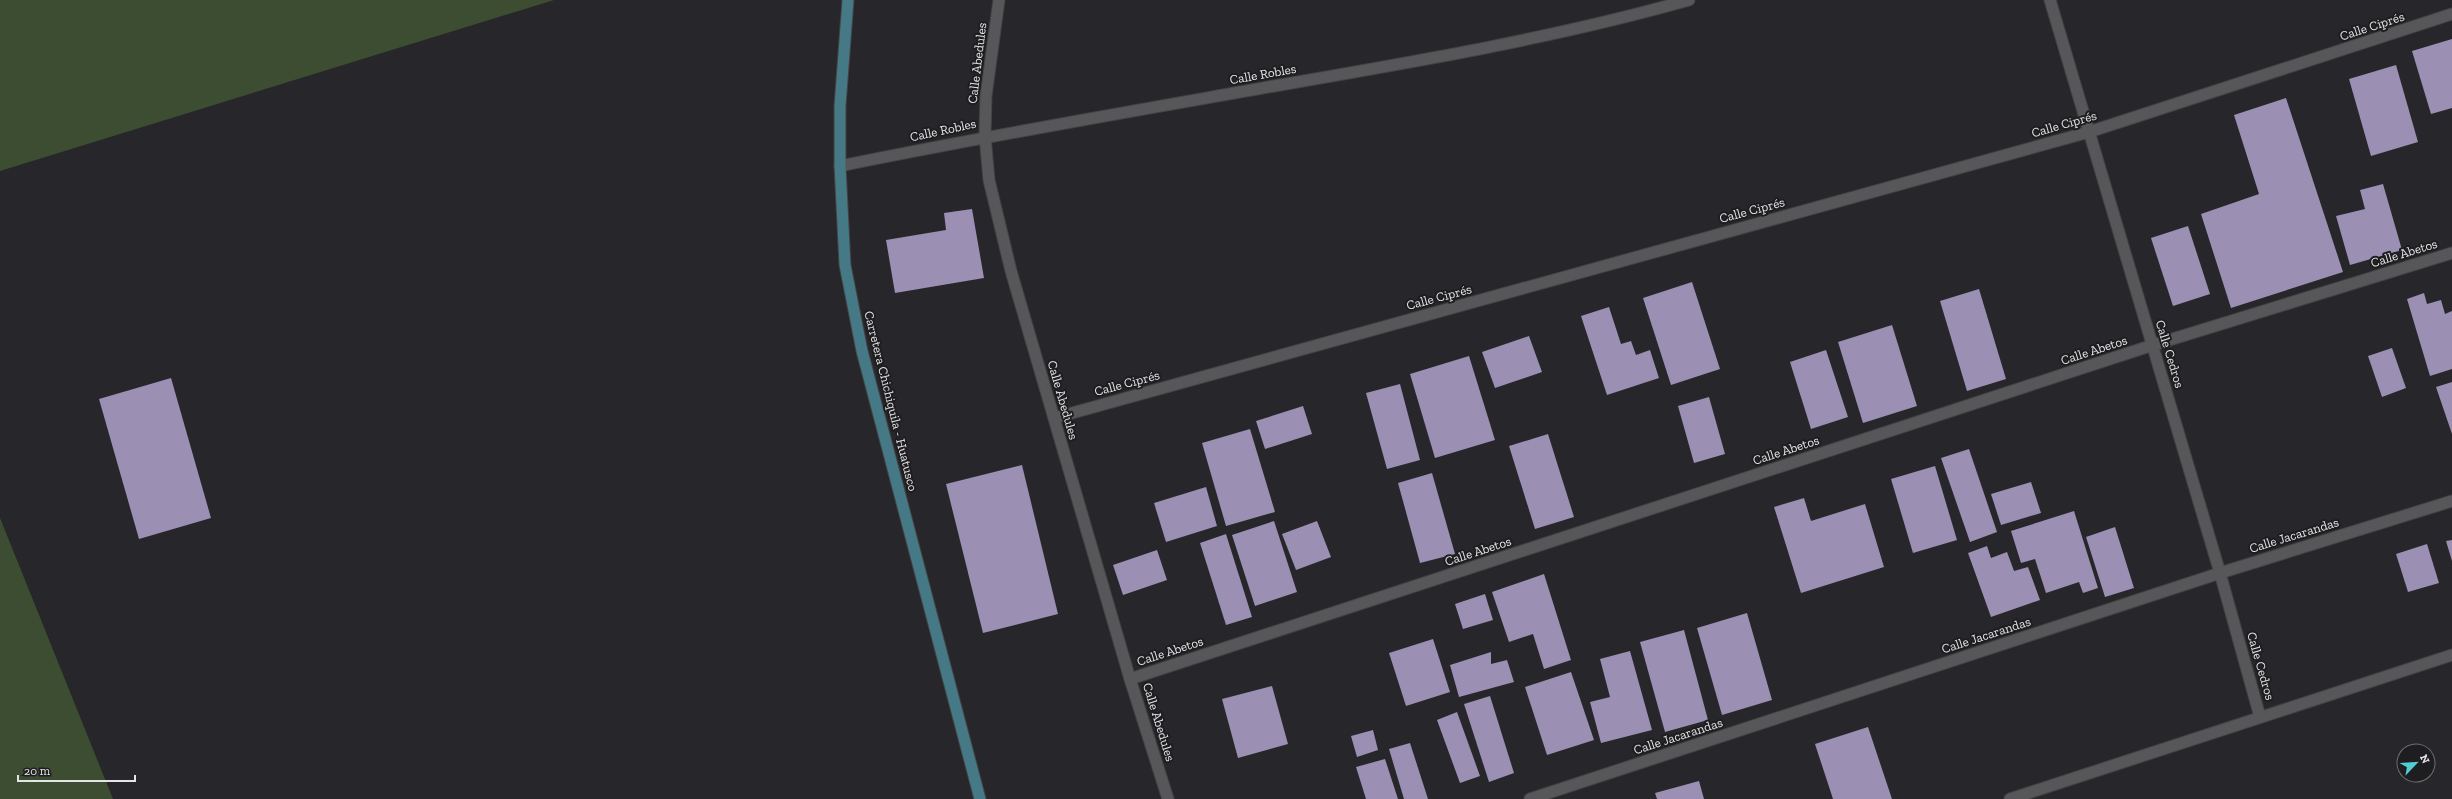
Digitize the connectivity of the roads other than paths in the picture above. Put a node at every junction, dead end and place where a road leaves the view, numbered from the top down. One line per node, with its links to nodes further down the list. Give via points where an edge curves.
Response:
1 (848, 0): 8 (main road, Carretera Chichiquila - Huatusco, via 840,106)
2 (998, 0): 7 (street, Calle Abedules, via 986,96)
3 (1689, 0): 7 (street, Calle Robles, via 1633,16 1489,49)
4 (2050, 0): 6 (street, Calle Cedros)
5 (2452, 14): 6 (street, Calle Ciprés)
6 (2089, 132): 10 (street, Calle Cedros); 11 (street, Calle Ciprés)
7 (985, 136): 8 (street, Calle Robles); 11 (street, Calle Abedules, via 989,180 1011,271)
8 (840, 166): 17 (main road, Carretera Chichiquila - Huatusco, via 845,265 862,352)
9 (2452, 253): 10 (street, Calle Abetos)
10 (2153, 346): 13 (street, Calle Cedros); 15 (street, Calle Abetos)
11 (1054, 418): 15 (street, Calle Abedules)
12 (2452, 501): 13 (street, Calle Jacarandas)
13 (2220, 573): 16 (street, Calle Cedros); 19 (street, Calle Jacarandas)
14 (2452, 655): 16 (street)
15 (1130, 679): 18 (street, Calle Abedules)
16 (2260, 717): 20 (street)
17 (980, 799)
18 (1168, 799)
19 (1530, 799)
20 (2010, 799)

